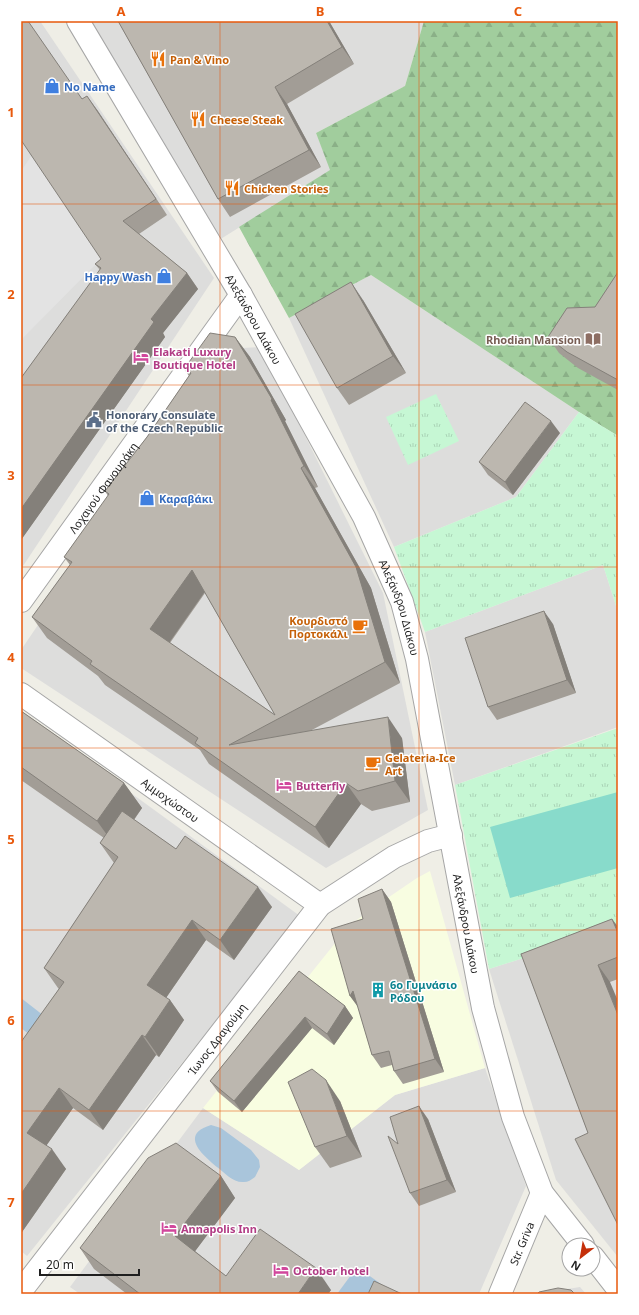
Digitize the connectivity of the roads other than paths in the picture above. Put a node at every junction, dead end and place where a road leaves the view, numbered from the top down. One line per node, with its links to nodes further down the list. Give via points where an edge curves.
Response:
1 (78, 21): 2 (street, Αλεξάνδρου Διάκου)
2 (241, 295): 3 (street, Λοχαγού Φανουράκη); 5 (street, Αλεξάνδρου Διάκου, via 364,517 402,602 418,659)
3 (21, 601)
4 (21, 694): 6 (street, Αμμοχώστου)
5 (451, 835): 6 (street, Ίωνος Δραγούμη, via 428,841 394,857); 7 (street, Αλεξάνδρου Διάκου, via 482,1008 513,1117)
6 (320, 905): 11 (street, Ίωνος Δραγούμη)
7 (542, 1193): 8 (street, Αλεξάνδρου Διάκου); 12 (street, Str. Griva)
8 (577, 1237)
9 (601, 1267): 10 (street)
10 (618, 1289)
11 (21, 1291)
12 (500, 1294)

